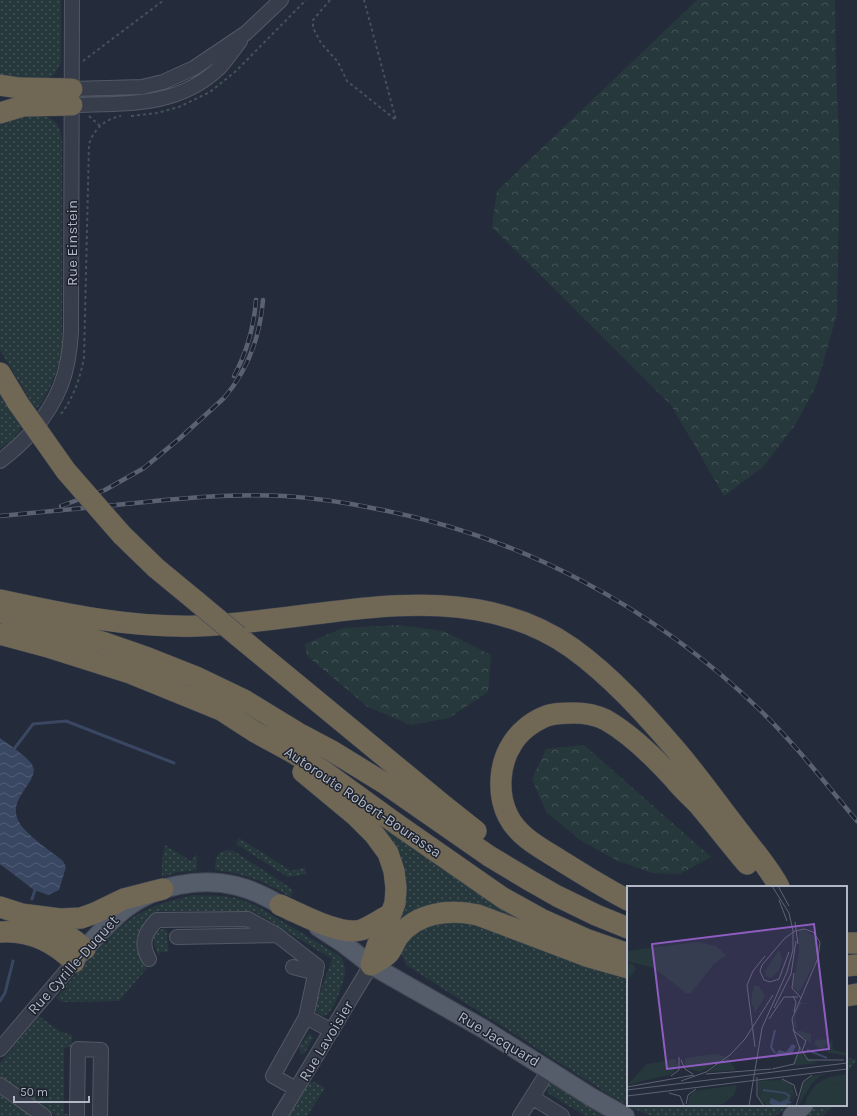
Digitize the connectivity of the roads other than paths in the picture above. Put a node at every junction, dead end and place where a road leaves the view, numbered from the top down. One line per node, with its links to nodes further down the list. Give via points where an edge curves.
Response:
1 (72, 0): 4 (street, Rue Einstein)
2 (281, 0): 4 (street, via 246,33 183,74 163,82 129,88)
3 (0, 85): 4 (highway)
4 (77, 103): 5 (highway, via 23,106); 7 (street, Rue Einstein, via 68,363 58,393 48,411 22,443)
5 (0, 113)
6 (0, 373): 15 (highway, bridge, via 66,472 122,535 156,568 463,821 526,864)
7 (0, 461)
8 (0, 600): 13 (highway, via 114,622 165,626 198,626 395,606 444,606 509,617 571,648 629,699 688,764)
9 (0, 613): 15 (highway, Autoroute Robert-Bourassa, via 148,658 244,700 384,783 489,856)
10 (0, 634): 11 (highway, Autoroute Robert-Bourassa, via 137,676 221,710)
11 (255, 732): 20 (highway, via 374,834 388,853 394,871 396,888); 25 (highway, Autoroute Robert-Bourassa, via 322,770 503,898 540,919)
12 (764, 886): 16 (highway, via 658,761 623,731 605,720 585,713 563,713 545,717 525,729 512,743 505,758 501,786 502,802 508,816 518,830 532,842)
13 (778, 886)
14 (163, 889): 17 (main road, Rue Cyrille-Duquet, via 195,883 227,884 254,891); 19 (highway, via 124,899 82,918 60,919); 26 (main road, Rue Cyrille-Duquet, via 143,897 125,909)
15 (557, 896): 21 (highway, Autoroute Robert-Bourassa)
16 (627, 899)
17 (280, 905): 20 (highway, via 347,931 360,930); 28 (main road, Rue Cyrille-Duquet, via 344,944)
18 (0, 907): 19 (highway)
19 (22, 914): 26 (highway, via 65,932)
20 (391, 914): 28 (highway)
21 (627, 928)
22 (0, 932): 26 (highway, via 36,936)
23 (277, 935): 24 (street); 27 (street, via 248,919 158,920 144,938); 31 (street, via 317,966)
24 (177, 937)
25 (627, 954)
26 (79, 955): 36 (street, Rue Cyrille-Duquet)
27 (149, 959)
28 (371, 965): 30 (highway, via 389,953 398,937 413,922 430,915 463,912 478,915 589,957); 35 (street, Rue Lavoisier); 37 (main road, Rue Jacquard, via 482,1028)
29 (293, 967): 31 (street)
30 (627, 968)
31 (316, 973): 34 (street)
32 (857, 994): 33 (highway)
33 (847, 996)
34 (306, 1017): 35 (street); 39 (street, via 273,1076)
35 (332, 1031): 39 (street, Rue Lavoisier)
36 (0, 1048)
37 (549, 1070): 40 (street); 48 (main road, Rue Jacquard)
38 (0, 1085): 42 (street)
39 (296, 1089): 45 (street, Rue Lavoisier)
40 (532, 1097): 46 (street); 47 (street)
41 (803, 1106): 49 (main road)
42 (44, 1116)
43 (77, 1116): 44 (street, via 78,1049 101,1050)
44 (100, 1116)
45 (280, 1116)
46 (520, 1116)
47 (562, 1116)
48 (625, 1116)
49 (792, 1116)

